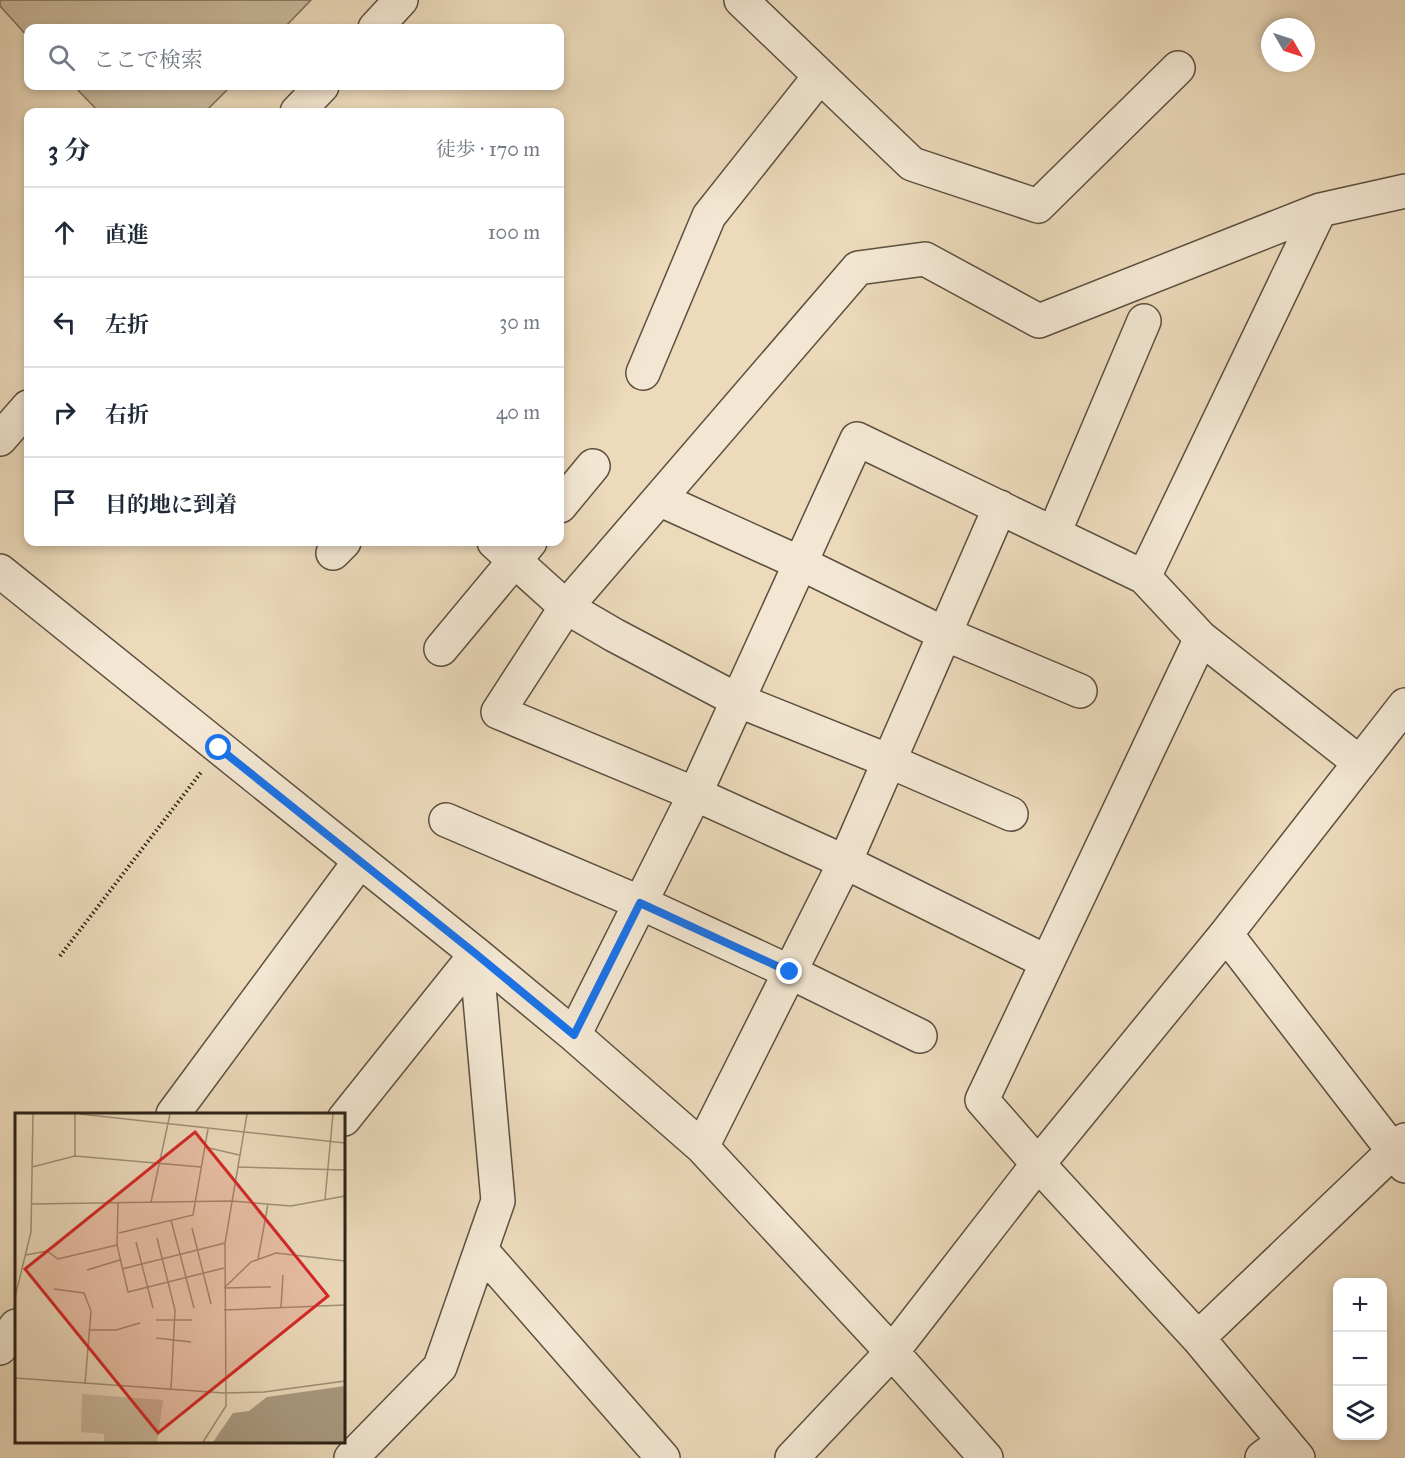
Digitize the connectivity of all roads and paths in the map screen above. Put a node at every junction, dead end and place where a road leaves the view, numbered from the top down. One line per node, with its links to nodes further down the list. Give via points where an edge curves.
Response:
1 (401, 0): 3 (street)
2 (741, 0): 5 (street)
3 (379, 24)
4 (1178, 68): 5 (street, via 1038,206 912,164)
5 (820, 76): 11 (street, via 709,216)
6 (318, 90): 7 (street)
7 (301, 108)
8 (1405, 191): 9 (street)
9 (1320, 210): 22 (street); 23 (street, via 1039,321 925,259 858,268)
10 (1144, 321): 18 (street)
11 (644, 373)
12 (24, 412): 13 (street)
13 (0, 439)
14 (593, 466): 15 (street)
15 (564, 501)
16 (670, 504): 20 (street)
17 (1000, 507): 18 (street); 20 (street, via 857,439); 24 (street)
18 (1054, 533): 22 (street)
19 (513, 548): 23 (street); 26 (street)
20 (801, 563): 24 (street); 28 (street)
21 (0, 571): 30 (street)
22 (1144, 577): 25 (street)
23 (566, 607): 28 (street); 33 (street, via 498,712)
24 (945, 634): 27 (street); 31 (street)
25 (1201, 638): 32 (street); 42 (street)
26 (441, 649)
27 (1080, 691)
28 (737, 700): 31 (street); 33 (street)
29 (1405, 705): 32 (street)
30 (219, 748): 36 (street); 41 (path)
31 (889, 761): 34 (street); 37 (street)
32 (1360, 763): 39 (street)
33 (695, 794): 37 (street); 38 (street)
34 (1011, 814)
35 (446, 820): 38 (street)
36 (360, 861): 40 (street); 46 (street)
37 (845, 862): 42 (street); 43 (street)
38 (640, 903): 43 (street); 44 (street)
39 (1226, 934): 49 (street); 50 (street)
40 (476, 954): 44 (street); 47 (street); 51 (street, via 498,1201)
41 (60, 956)
42 (1047, 962): 50 (street, via 982,1100)
43 (790, 972): 45 (street); 48 (street)
44 (574, 1035): 48 (street)
45 (920, 1036)
46 (174, 1113)
47 (345, 1118)
48 (702, 1148): 55 (street)
49 (1401, 1153): 53 (street)
50 (1038, 1164): 53 (street); 55 (street)
51 (481, 1250): 57 (street, via 440,1367); 58 (street)
52 (15, 1327): 54 (street)
53 (1198, 1338): 56 (street)
54 (0, 1348)
55 (892, 1352): 59 (street); 60 (street)
56 (1281, 1452)
57 (351, 1458)
58 (663, 1458)
59 (792, 1458)
60 (986, 1458)

